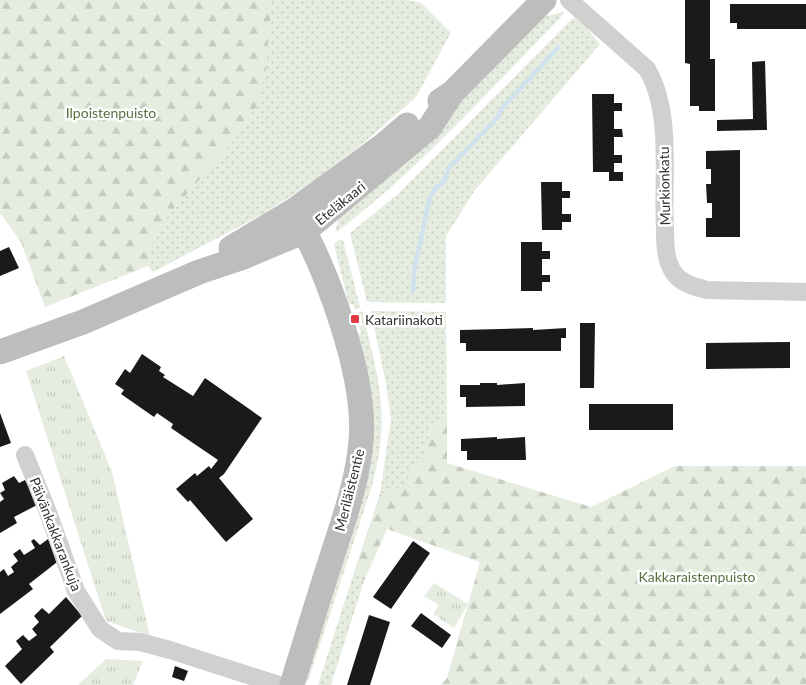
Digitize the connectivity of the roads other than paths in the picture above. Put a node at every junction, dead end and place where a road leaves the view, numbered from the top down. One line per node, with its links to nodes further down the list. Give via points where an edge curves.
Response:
1 (544, 0): 3 (main road, Eteläkaari, via 452,93 430,127)
2 (569, 0): 4 (street, Murkionkatu, via 640,62 655,82 663,116 666,246 674,272 692,286 707,290)
3 (299, 221): 5 (main road, Eteläkaari, via 241,258); 8 (main road, Meriläistentie, via 349,350 362,419 359,461 351,496)
4 (806, 292)
5 (0, 352)
6 (25, 455): 7 (street, Päivänkakkarankuja, via 76,591 100,629 118,641 140,642 170,650)
7 (279, 685)
8 (292, 685)

